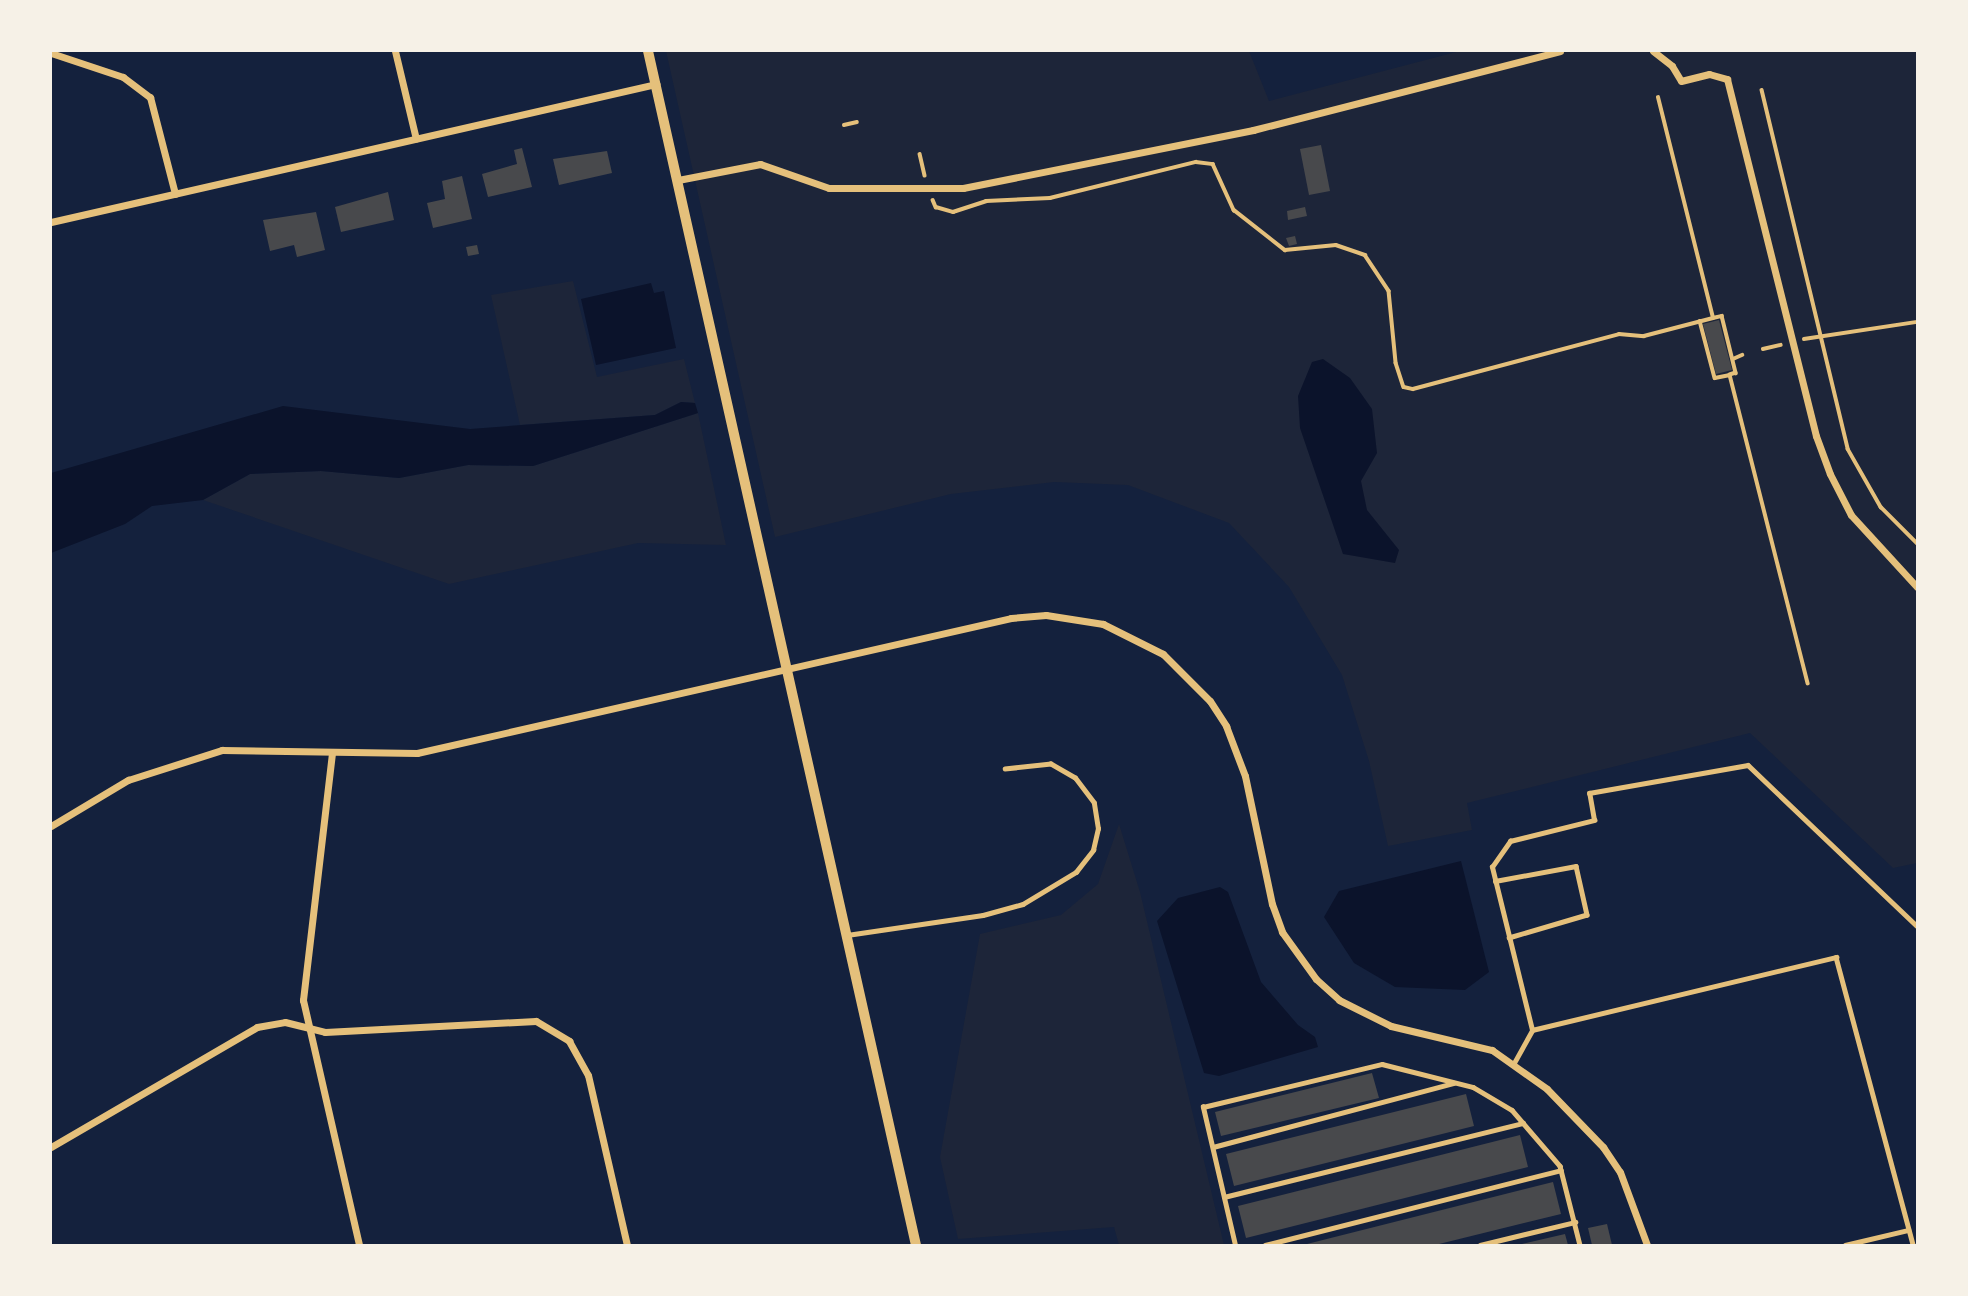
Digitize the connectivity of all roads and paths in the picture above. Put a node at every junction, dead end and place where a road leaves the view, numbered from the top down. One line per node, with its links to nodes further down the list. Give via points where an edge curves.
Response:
1 (395, 51): 11 (street)
2 (648, 51): 6 (street)
3 (1560, 51): 14 (street, via 1253,130 963,188 830,188 761,164)
4 (1653, 51): 29 (street, via 1672,66 1681,81 1709,74 1727,79 1816,436 1830,474 1851,515)
5 (51, 54): 15 (street, via 123,77 150,97)
6 (656, 84): 11 (street); 14 (street)
7 (1762, 90): 21 (path)
8 (1658, 98): 18 (path)
9 (858, 122): 10 (path)
10 (844, 125)
11 (416, 139): 15 (street)
12 (920, 154): 13 (path)
13 (926, 178)
14 (678, 180): 30 (street)
15 (175, 194): 17 (street)
16 (932, 198): 19 (path, via 936,207 953,212 986,201 1049,198 1196,162 1213,164 1234,210 1285,250 1336,245 1365,255 1389,290 1392,343 1408,388 1619,334 1644,336)
17 (51, 222)
18 (1713, 318): 19 (path); 26 (path, via 1722,316)
19 (1700, 321): 27 (path, via 1715,378)
20 (1917, 322): 21 (path)
21 (1819, 336): 22 (path); 28 (path, via 1855,466 1881,507)
22 (1802, 339)
23 (1783, 344): 24 (path)
24 (1763, 349)
25 (1742, 355): 26 (path)
26 (1733, 359): 27 (path, via 1736,373)
27 (1730, 374): 31 (path)
28 (1917, 543)
29 (1917, 587)
30 (787, 669): 32 (street, via 444,749 393,755); 37 (street); 41 (street, via 1011,618 1074,617 1136,637 1188,676 1226,726 1245,776 1272,904 1282,932 1316,979 1339,1000 1391,1026 1471,1042)
31 (1808, 683)
32 (332, 753): 34 (street, via 254,747 188,758 128,780); 39 (street, via 304,981)
33 (1005, 769): 37 (lane, via 1051,764 1076,778 1094,803 1098,829 1093,850 1076,872 1023,904 983,915)
34 (51, 826)
35 (1495, 881): 36 (lane, via 1492,867 1510,841 1594,820 1589,793 1748,765); 38 (lane); 38 (lane, via 1576,866 1587,915)
36 (1917, 926)
37 (847, 935): 52 (street)
38 (1509, 938): 40 (lane)
39 (307, 1029): 44 (street, via 285,1021 236,1036 130,1104); 50 (street); 51 (street, via 325,1032 536,1021 554,1029 569,1041 588,1075)
40 (1532, 1030): 41 (lane); 49 (lane, via 1836,957)
41 (1514, 1063): 57 (street, via 1547,1089 1603,1147 1632,1196)
42 (1455, 1083): 43 (lane, via 1494,1098); 45 (lane); 45 (lane, via 1372,1064 1203,1107)
43 (1524, 1122): 46 (lane); 47 (lane)
44 (51, 1147)
45 (1213, 1147): 47 (lane)
46 (1561, 1170): 48 (lane); 54 (lane)
47 (1224, 1197): 53 (lane)
48 (1575, 1222): 55 (lane); 56 (lane)
49 (1908, 1230): 58 (lane); 59 (lane)
50 (359, 1245)
51 (627, 1245)
52 (916, 1245)
53 (1235, 1245)
54 (1265, 1245)
55 (1480, 1245)
56 (1580, 1245)
57 (1647, 1245)
58 (1845, 1245)
59 (1913, 1245)

